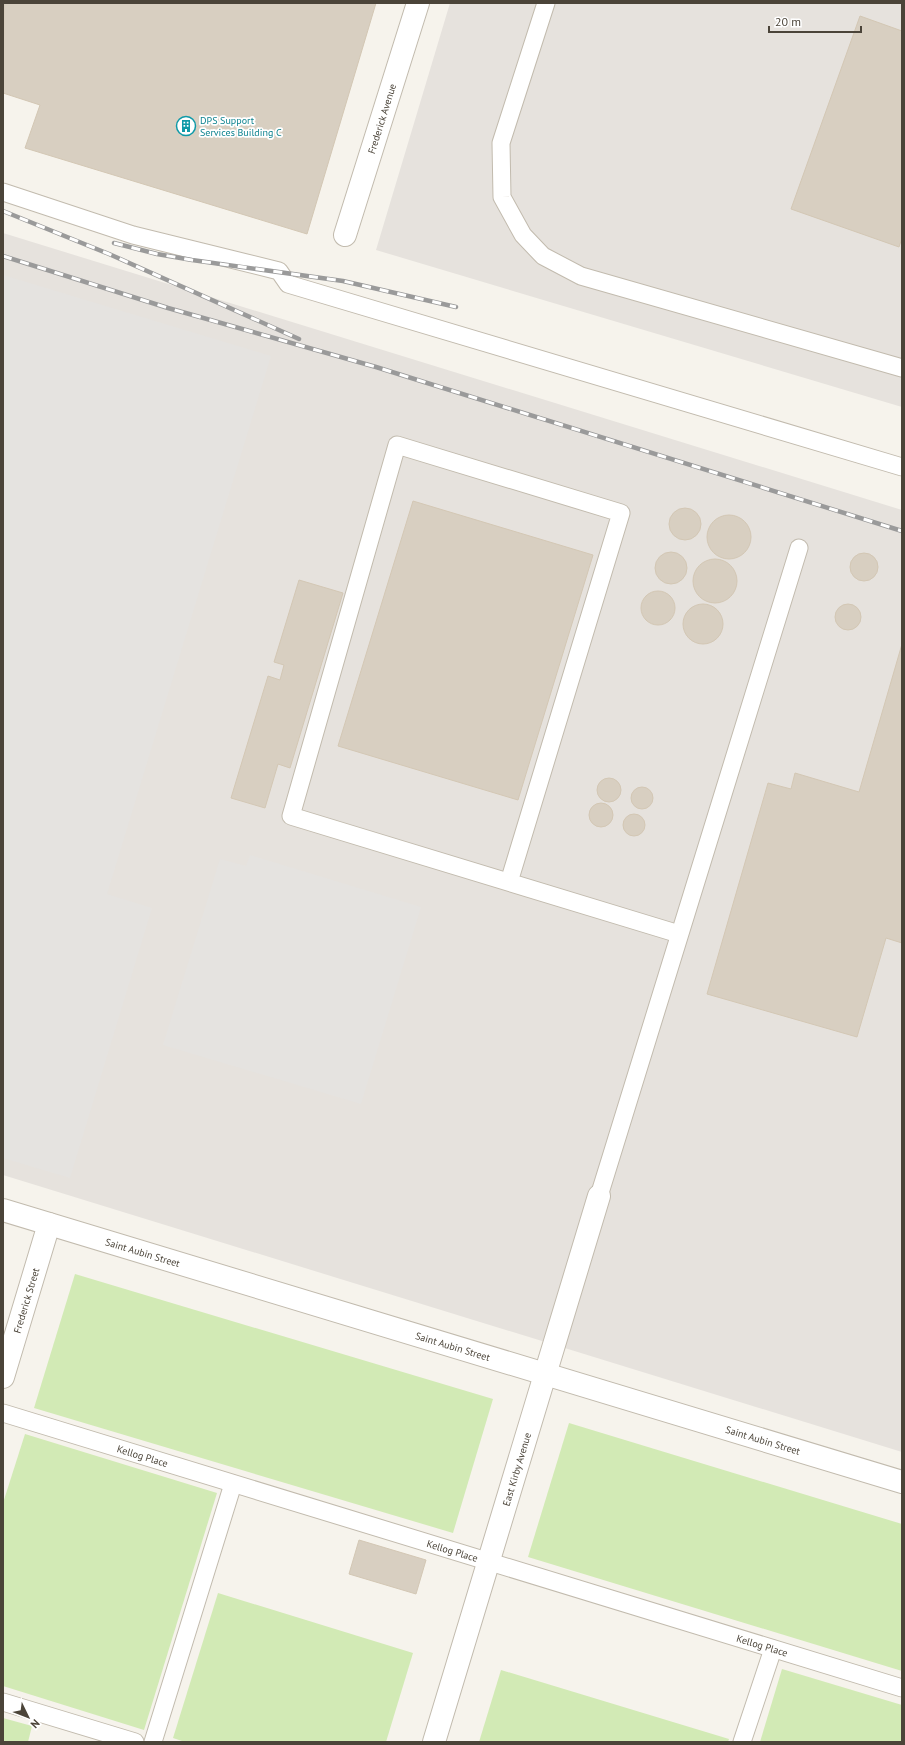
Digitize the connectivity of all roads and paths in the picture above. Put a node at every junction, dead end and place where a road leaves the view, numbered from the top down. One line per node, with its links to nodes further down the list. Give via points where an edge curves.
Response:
1 (418, 3): 4 (street, Frederick Avenue)
2 (546, 3): 5 (lane, via 501,143 502,196 522,235 544,256 581,276)
3 (3, 192): 6 (lane, via 133,235 279,271 288,284)
4 (346, 235)
5 (902, 368)
6 (902, 467)
7 (799, 548): 9 (lane)
8 (509, 882): 8 (lane, via 291,816 397,445 621,513); 9 (lane)
9 (679, 934): 10 (lane)
10 (599, 1196): 13 (street, East Kirby Avenue)
11 (3, 1210): 12 (street, Saint Aubin Street)
12 (50, 1224): 13 (street, Saint Aubin Street); 14 (street, Frederick Street)
13 (546, 1374): 16 (street, Saint Aubin Street); 18 (street, East Kirby Avenue)
14 (3, 1377)
15 (3, 1413): 17 (lane, Kellog Place)
16 (902, 1482)
17 (233, 1484): 18 (lane, Kellog Place); 23 (lane)
18 (489, 1562): 19 (lane, Kellog Place); 24 (street, East Kirby Avenue)
19 (773, 1649): 20 (lane, Kellog Place); 25 (lane)
20 (902, 1688)
21 (3, 1702): 22 (lane)
22 (135, 1742)
23 (153, 1742)
24 (434, 1742)
25 (742, 1742)

